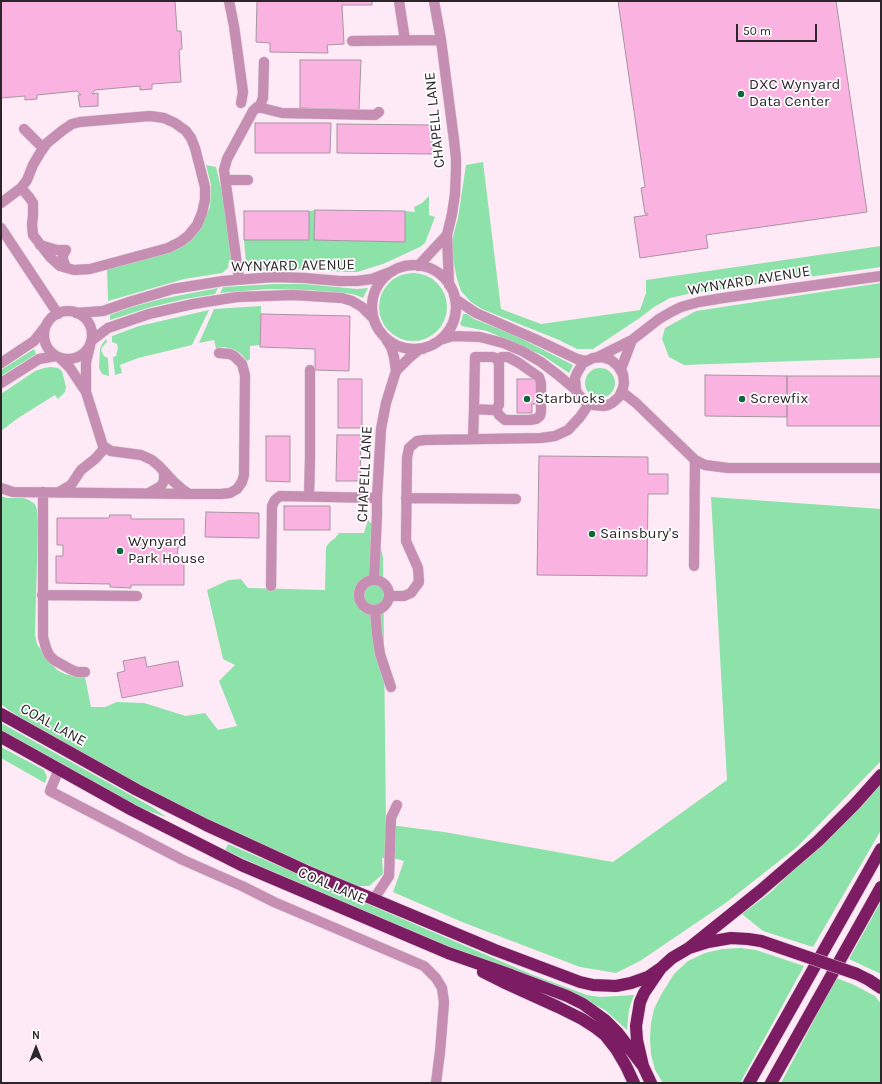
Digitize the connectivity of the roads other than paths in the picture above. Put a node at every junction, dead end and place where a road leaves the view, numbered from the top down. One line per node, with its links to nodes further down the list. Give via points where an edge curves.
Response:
1 (229, 1): 8 (street, via 243,92)
2 (399, 1): 4 (street)
3 (434, 1): 5 (street, CHAPELL LANE)
4 (405, 40): 5 (street); 6 (street)
5 (441, 40): 18 (street, CHAPELL LANE, via 456,170 453,207)
6 (352, 41)
7 (264, 62): 9 (street, via 263,98)
8 (241, 103)
9 (259, 108): 10 (street, via 282,113 375,115); 13 (street, via 253,111 227,160 224,170)
10 (379, 112)
11 (24, 129): 12 (street)
12 (43, 148): 15 (street); 21 (street, via 63,130 80,122 150,116 164,118 186,131 191,138 205,187 202,213 188,236 180,242 168,248 90,269 74,270)
13 (226, 180): 14 (street); 24 (street)
14 (248, 180)
15 (21, 188): 16 (street); 19 (street, via 32,203 34,235)
16 (1, 203)
17 (1, 228): 28 (street)
18 (447, 235): 20 (street); 25 (street, CHAPELL LANE)
19 (40, 245): 21 (street, via 60,266); 21 (street, via 66,250 63,260)
20 (418, 266): 22 (street, WYNYARD AVENUE, via 405,266); 25 (street, WYNYARD AVENUE, via 436,272)
21 (66, 267)
22 (393, 271): 24 (street, WYNYARD AVENUE, via 372,279 357,281 305,278); 29 (street, WYNYARD AVENUE, via 382,280 375,291 372,304)
23 (881, 276): 33 (street, WYNYARD AVENUE, via 699,302 671,312)
24 (240, 280): 27 (street, WYNYARD AVENUE, via 173,289 103,311)
25 (449, 285): 26 (street, WYNYARD AVENUE)
26 (455, 299): 32 (street, WYNYARD AVENUE, via 453,322); 40 (street, via 476,313)
27 (76, 313): 28 (street); 34 (street, via 86,319 90,326)
28 (58, 314): 30 (street)
29 (373, 318): 31 (street, WYNYARD AVENUE); 34 (street, WYNYARD AVENUE, via 362,307 342,298 293,295 237,297 149,314 108,328)
30 (46, 326): 37 (street, via 45,341); 41 (street, via 34,342)
31 (384, 336): 35 (street, WYNYARD AVENUE, via 404,348); 44 (street, CHAPELL LANE, via 393,352)
32 (440, 340): 35 (street, WYNYARD AVENUE); 46 (street, via 466,336 503,343 541,362)
33 (632, 340): 38 (street, WYNYARD AVENUE); 42 (street)
34 (91, 343): 37 (street, via 79,356 71,359); 47 (street, via 86,362)
35 (426, 347): 44 (street, via 420,349)
36 (219, 353): 61 (street, via 234,356 242,364 245,375 244,475 237,489 230,493)
37 (57, 357): 45 (street, via 40,359); 47 (street, via 70,368)
38 (597, 357): 40 (street); 42 (street, via 611,360)
39 (497, 359): 50 (street, via 499,398); 50 (street, via 502,356 508,357 539,377 541,412 536,419 505,420); 51 (street, via 475,357)
40 (586, 361): 46 (street, via 575,378)
41 (1, 363)
42 (621, 369): 48 (street, via 624,383)
43 (310, 370): 62 (street)
44 (396, 371): 63 (street, CHAPELL LANE, via 381,429)
45 (1, 383)
46 (576, 390): 49 (street)
47 (86, 392): 53 (street)
48 (622, 392): 49 (street, via 608,405); 54 (street)
49 (589, 404): 52 (street, via 568,430 555,436)
50 (496, 409): 51 (street)
51 (474, 410): 52 (street)
52 (473, 439): 64 (street, via 417,441 409,448)
53 (103, 446): 56 (street, via 111,451 152,460); 59 (street, via 100,454 81,470 71,485)
54 (695, 460): 55 (street, via 705,465 728,468); 66 (street)
55 (881, 468)
56 (164, 471): 60 (street, via 161,486); 61 (street, via 172,481)
57 (1, 488): 58 (street, via 13,492)
58 (43, 492): 59 (street); 69 (street)
59 (58, 492): 60 (street)
60 (150, 493): 61 (street)
61 (190, 494)
62 (309, 496): 63 (street); 68 (street, via 280,496 272,506)
63 (377, 498): 67 (street, CHAPELL LANE)
64 (406, 498): 65 (street); 71 (street, via 406,541 418,568 419,582 412,592 404,596)
65 (516, 499)
66 (694, 566)
67 (374, 580): 71 (street, via 385,585); 72 (street, via 362,585 359,593 363,605)
68 (271, 586)
69 (42, 595): 70 (street); 73 (street, via 43,637 49,655 70,669)
70 (137, 596)
71 (389, 596): 72 (street, via 386,604)
72 (375, 610): 74 (street, via 380,654)
73 (85, 672)
74 (391, 687)
75 (1, 714): 82 (highway, COAL LANE, via 137,790 206,825)
76 (1, 737): 77 (highway, COAL LANE)
77 (59, 769): 84 (highway, COAL LANE, via 132,810 241,865); 88 (street, via 50,791 183,860 424,966 442,988 444,1002)
78 (881, 775): 83 (highway, via 818,841)
79 (397, 805): 82 (street, via 392,818 389,876)
80 (881, 849): 91 (highway)
81 (881, 887): 92 (highway)
82 (374, 899): 85 (highway, COAL LANE, via 495,950 580,982 616,986 648,977)
83 (689, 948): 85 (highway, via 672,958); 86 (highway, bridge, via 730,938 761,941 857,974)
84 (448, 953): 87 (highway, COAL LANE, via 510,974 583,1004 617,1032); 89 (highway, via 596,1028 616,1049)
85 (662, 968): 87 (highway, via 640,1002 636,1026)
86 (881, 988)
87 (643, 1066): 90 (highway)
88 (436, 1083)
89 (634, 1083)
90 (651, 1083)
91 (749, 1083)
92 (771, 1083)

